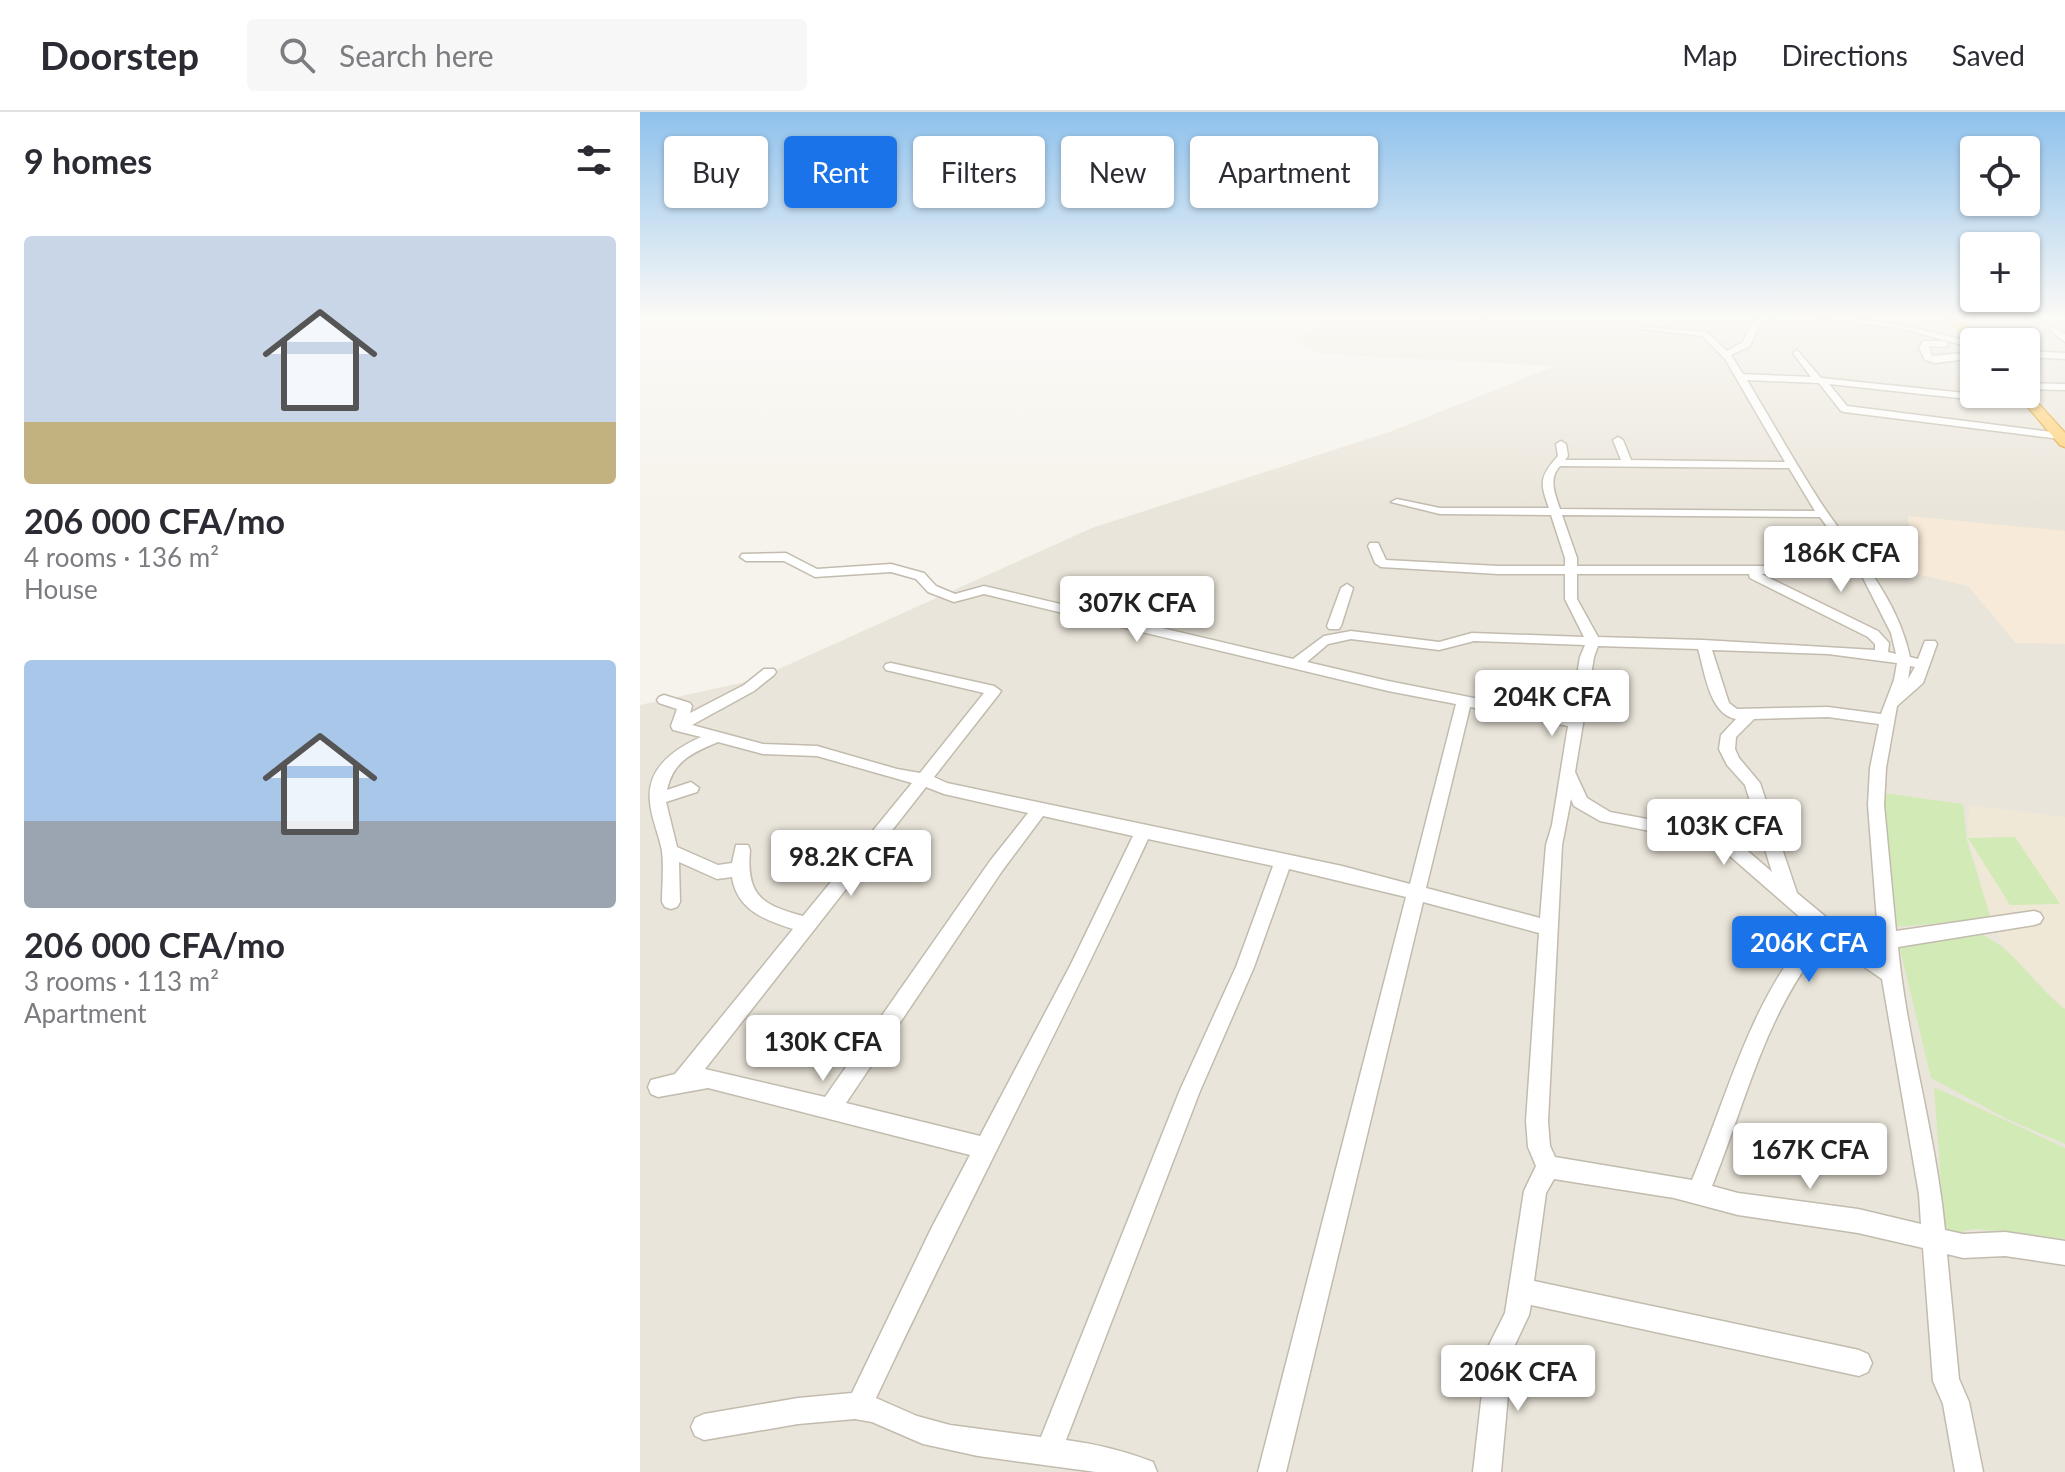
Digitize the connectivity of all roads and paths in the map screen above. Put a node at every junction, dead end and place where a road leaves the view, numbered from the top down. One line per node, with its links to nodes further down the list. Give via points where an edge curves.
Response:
1 (1741, 379): 13 (street)
2 (1789, 379): 3 (street)
3 (1820, 381): 6 (street); 8 (street, via 1844,409)
4 (2040, 386): 5 (street)
5 (2065, 387)
6 (1960, 392)
7 (2036, 408): 8 (highway)
8 (2062, 439)
9 (1618, 440): 12 (street)
10 (1561, 444): 11 (street)
11 (1560, 463): 12 (street); 15 (street, via 1548,477)
12 (1627, 463): 13 (street)
13 (1793, 465): 16 (street)
14 (1397, 502): 15 (street, via 1440,511)
15 (1554, 513): 16 (street); 19 (street)
16 (1824, 514): 20 (street)
17 (1374, 546): 19 (street, via 1381,563)
18 (746, 557): 29 (street, via 786,557 815,573 891,568 920,576 932,589 954,598 984,590)
19 (1572, 570): 21 (street); 24 (street, via 1571,599)
20 (1865, 570): 21 (street); 28 (street, via 1898,633)
21 (1749, 573): 27 (street, via 1873,634 1882,643)
22 (1347, 588): 23 (street)
23 (1334, 626)
24 (1593, 641): 25 (street); 29 (street, via 1472,637 1445,644 1343,636 1321,642); 37 (street)
25 (1703, 644): 27 (street); 36 (street, via 1723,705 1734,714)
26 (1930, 644): 30 (street)
27 (1881, 655): 28 (street)
28 (1904, 660): 30 (street); 35 (street)
29 (1298, 662): 34 (street)
30 (1924, 665): 35 (street, via 1918,680)
31 (891, 667): 41 (street, via 994,691)
32 (769, 672): 38 (street)
33 (664, 700): 38 (street, via 685,706)
34 (1464, 702): 37 (street); 48 (street)
35 (1888, 712): 36 (street); 54 (street, via 1876,805)
36 (1750, 714): 49 (street, via 1729,735 1727,749 1752,783)
37 (1576, 723): 40 (street)
38 (678, 726): 39 (street)
39 (713, 738): 41 (street, via 763,749 817,751); 43 (street, via 675,754 663,769)
40 (1570, 776): 49 (street, via 1576,796 1590,810 1729,845); 53 (street, via 1554,845)
41 (922, 779): 44 (street); 52 (street)
42 (691, 788): 43 (street)
43 (657, 799): 46 (street)
44 (1039, 810): 45 (street); 59 (street)
45 (1143, 832): 47 (street); 60 (street)
46 (670, 851): 50 (street); 52 (street, via 717,872 740,860 745,896 767,913)
47 (1283, 861): 48 (street); 69 (street)
48 (1419, 894): 53 (street); 71 (street)
49 (1790, 898): 55 (street)
50 (671, 902)
51 (2034, 918): 54 (street)
52 (804, 924): 57 (street)
53 (1549, 928): 61 (street, via 1537,1121 1539,1147)
54 (1888, 938): 55 (street); 56 (street)
55 (1847, 945): 56 (street); 62 (street, via 1809,948 1786,981 1753,1039)
56 (1891, 975): 63 (street)
57 (681, 1083): 58 (street); 59 (street, via 708,1078)
58 (658, 1087)
59 (830, 1108): 60 (street)
60 (984, 1148): 67 (street)
61 (1548, 1167): 62 (street); 65 (street, via 1535,1191)
62 (1698, 1193): 63 (street, via 1858,1221)
63 (1936, 1242): 64 (street); 73 (street, via 1946,1381 1956,1402)
64 (2065, 1253)
65 (1522, 1291): 66 (street); 72 (street, via 1500,1349)
66 (1859, 1363)
67 (859, 1406): 68 (street); 69 (street, via 924,1432)
68 (704, 1427)
69 (1049, 1450): 70 (street)
70 (1143, 1472)
71 (1272, 1472)
72 (1487, 1472)
73 (1969, 1472)

